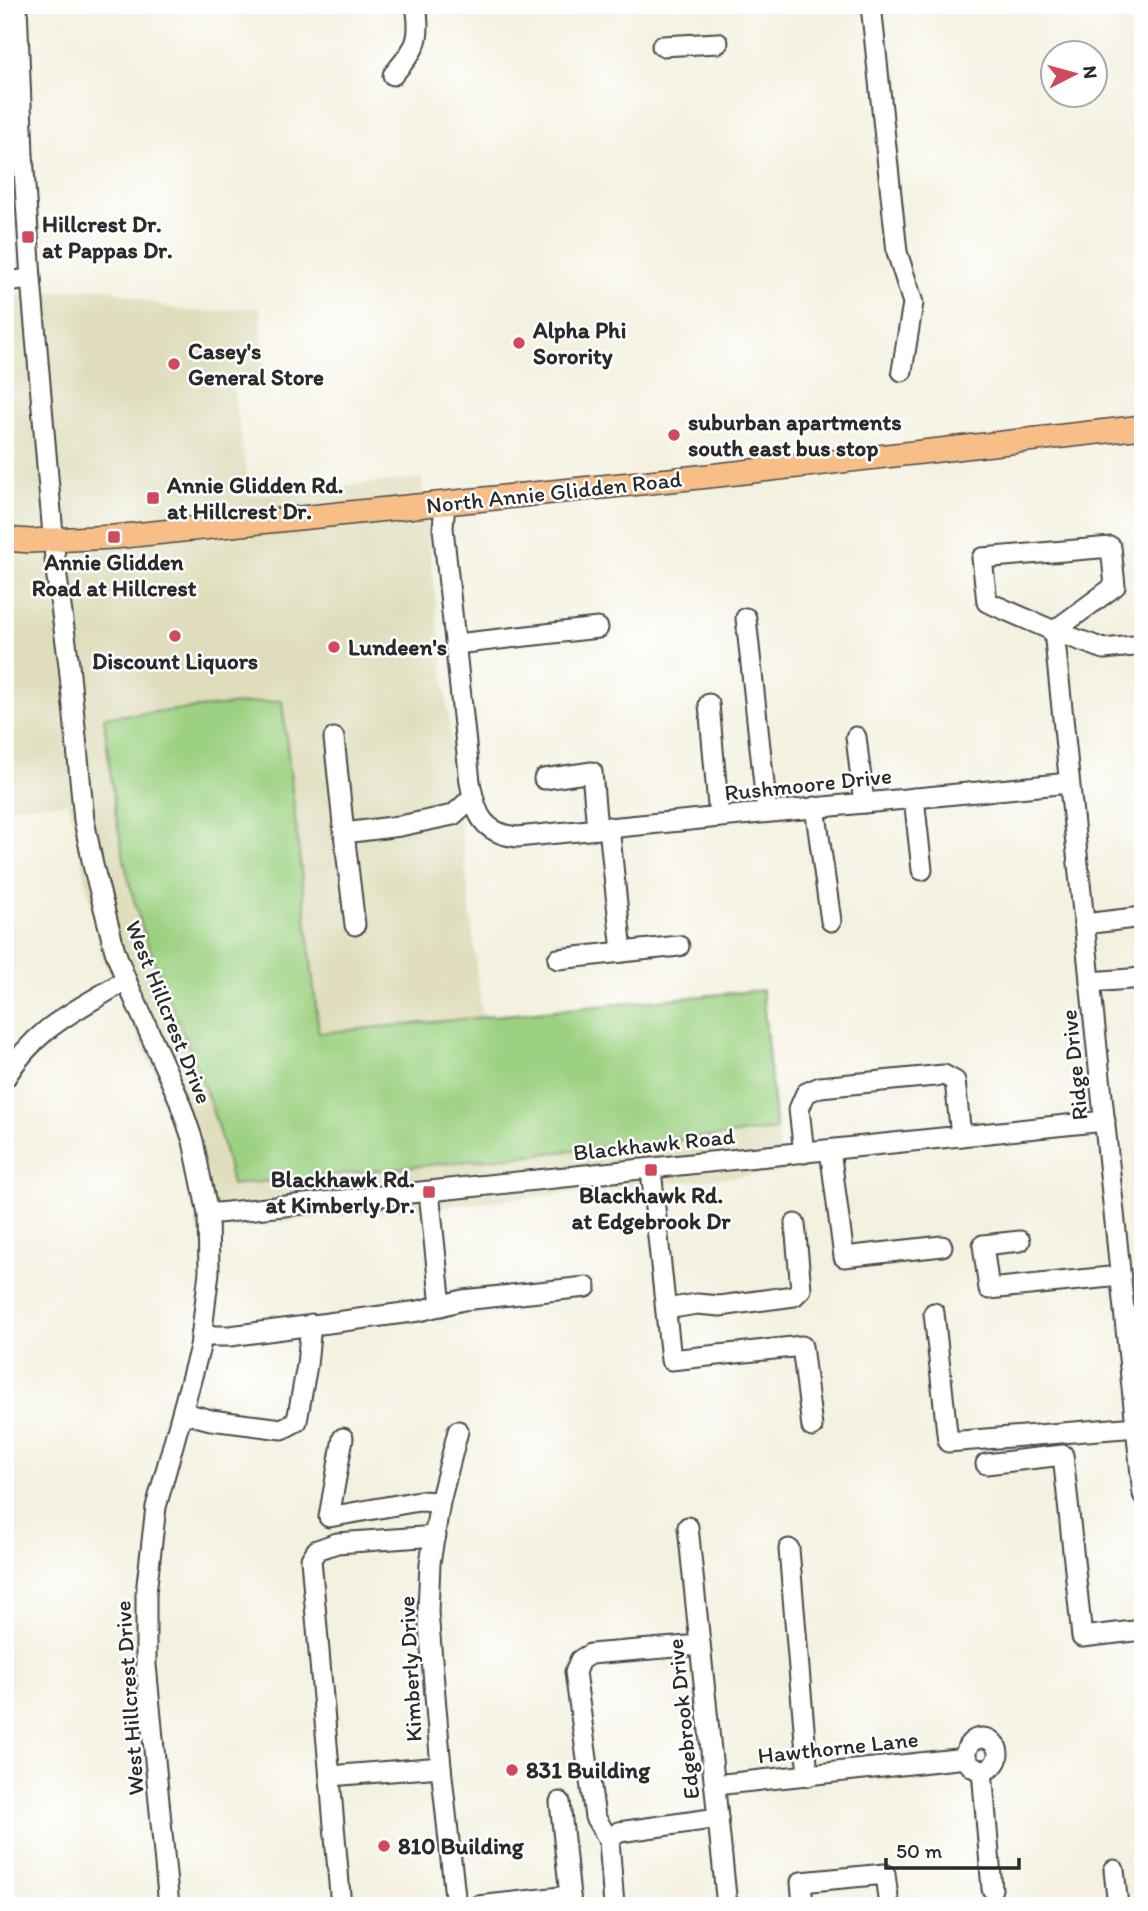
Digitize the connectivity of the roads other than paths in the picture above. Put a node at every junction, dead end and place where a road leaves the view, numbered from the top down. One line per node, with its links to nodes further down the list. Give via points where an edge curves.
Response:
1 (18, 5): 7 (street, West Hillcrest Drive)
2 (416, 5): 6 (street, via 418,39)
3 (871, 5): 9 (street, via 897,252 913,303)
4 (718, 43): 5 (street)
5 (662, 46)
6 (393, 75)
7 (31, 279): 8 (street); 13 (street, West Hillcrest Drive)
8 (5, 282)
9 (902, 370)
10 (1143, 427): 11 (main road, North Annie Glidden Road)
11 (445, 503): 13 (main road, North Annie Glidden Road); 17 (street, via 443,528)
12 (5, 539): 13 (main road, North Annie Glidden Road)
13 (54, 540): 41 (street, West Hillcrest Drive, via 84,820 106,921)
14 (746, 618): 28 (street)
15 (598, 628): 17 (street)
16 (1054, 631): 16 (street, via 987,602 982,558 1111,547 1115,586); 18 (street, via 1104,649); 23 (street, Ridge Drive)
17 (456, 644): 24 (street)
18 (1143, 645)
19 (709, 705): 29 (street)
20 (856, 737): 26 (street)
21 (334, 738): 31 (street)
22 (544, 779): 30 (street, via 592,772)
23 (1069, 783): 25 (street, Rushmoore Drive); 35 (street, Ridge Drive)
24 (473, 797): 30 (street, Rushmoore Drive, via 485,825 517,837); 31 (street, via 453,815)
25 (914, 798): 26 (street, Rushmoore Drive); 32 (street)
26 (864, 803): 27 (street, Rushmoore Drive)
27 (816, 807): 28 (street, Rushmoore Drive); 34 (street)
28 (767, 812): 29 (street, Rushmoore Drive)
29 (719, 817): 30 (street, Rushmoore Drive)
30 (603, 828): 38 (street)
31 (344, 833): 36 (street)
32 (922, 870)
33 (1143, 917): 35 (street)
34 (831, 921)
35 (1084, 924): 42 (street, Ridge Drive)
36 (355, 925)
37 (679, 946): 38 (street)
38 (622, 952): 39 (street)
39 (558, 959)
40 (1143, 978): 42 (street)
41 (126, 980): 43 (street, via 52,1024); 50 (street, West Hillcrest Drive, via 194,1140)
42 (1090, 982): 44 (street, Ridge Drive)
43 (5, 1078)
44 (1105, 1121): 45 (street, Blackhawk Road); 54 (street, Ridge Drive)
45 (961, 1136): 46 (street, Blackhawk Road); 47 (street, via 955,1081 944,1074 820,1087 806,1093 799,1109)
46 (830, 1150): 47 (street, Blackhawk Road); 53 (street, via 844,1257)
47 (804, 1153): 48 (street, Blackhawk Road)
48 (652, 1170): 49 (street, Blackhawk Road); 57 (street)
49 (429, 1192): 50 (street, Blackhawk Road); 56 (street)
50 (208, 1214): 60 (street, West Hillcrest Drive, via 209,1272)
51 (795, 1224): 57 (street, via 801,1289 794,1296)
52 (1020, 1241): 54 (street, via 983,1245 989,1289)
53 (942, 1246)
54 (1121, 1276): 63 (street, Ridge Drive)
55 (586, 1287): 56 (street)
56 (441, 1306): 59 (street)
57 (666, 1309): 62 (street, via 671,1360 802,1346)
58 (934, 1313): 63 (street, via 948,1442)
59 (311, 1324): 60 (street); 61 (street, via 297,1421 282,1429)
60 (201, 1336): 61 (street, West Hillcrest Drive)
61 (184, 1413): 86 (street, West Hillcrest Drive, via 156,1507 146,1593 146,1665)
62 (812, 1427)
63 (1137, 1427): 67 (street, Ridge Drive)
64 (458, 1431): 68 (street, Kimberly Drive)
65 (343, 1438): 68 (street, via 329,1517 419,1501)
66 (986, 1464): 72 (street, via 1063,1455 1082,1637)
67 (1143, 1494)
68 (440, 1502): 70 (street, Kimberly Drive)
69 (688, 1527): 73 (street, Edgebrook Drive)
70 (436, 1536): 75 (street, Kimberly Drive, via 428,1612); 77 (street, via 337,1543 317,1550 312,1559)
71 (789, 1549): 78 (street)
72 (1143, 1630)
73 (700, 1644): 79 (street, Edgebrook Drive); 82 (street, via 590,1654 580,1660 575,1672 595,1817)
74 (966, 1758): 76 (street, via 972,1767); 76 (street, via 967,1747 974,1740 993,1742 996,1762); 78 (street, Hawthorne Lane)
75 (441, 1766): 77 (street); 88 (street, Kimberly Drive)
76 (982, 1770): 84 (street)
77 (330, 1776): 87 (street)
78 (808, 1776): 79 (street, Hawthorne Lane)
79 (715, 1785): 81 (street, Edgebrook Drive)
80 (560, 1802): 85 (street)
81 (718, 1818): 82 (street, via 619,1832); 91 (street, Edgebrook Drive)
82 (609, 1840): 90 (street)
83 (1114, 1870): 94 (street)
84 (992, 1889)
85 (570, 1901): 89 (street)
86 (169, 1906)
87 (341, 1906)
88 (456, 1906)
89 (478, 1906)
90 (614, 1906)
91 (727, 1906)
92 (803, 1906): 93 (street, via 801,1882 886,1874)
93 (889, 1906)
94 (1118, 1906)

